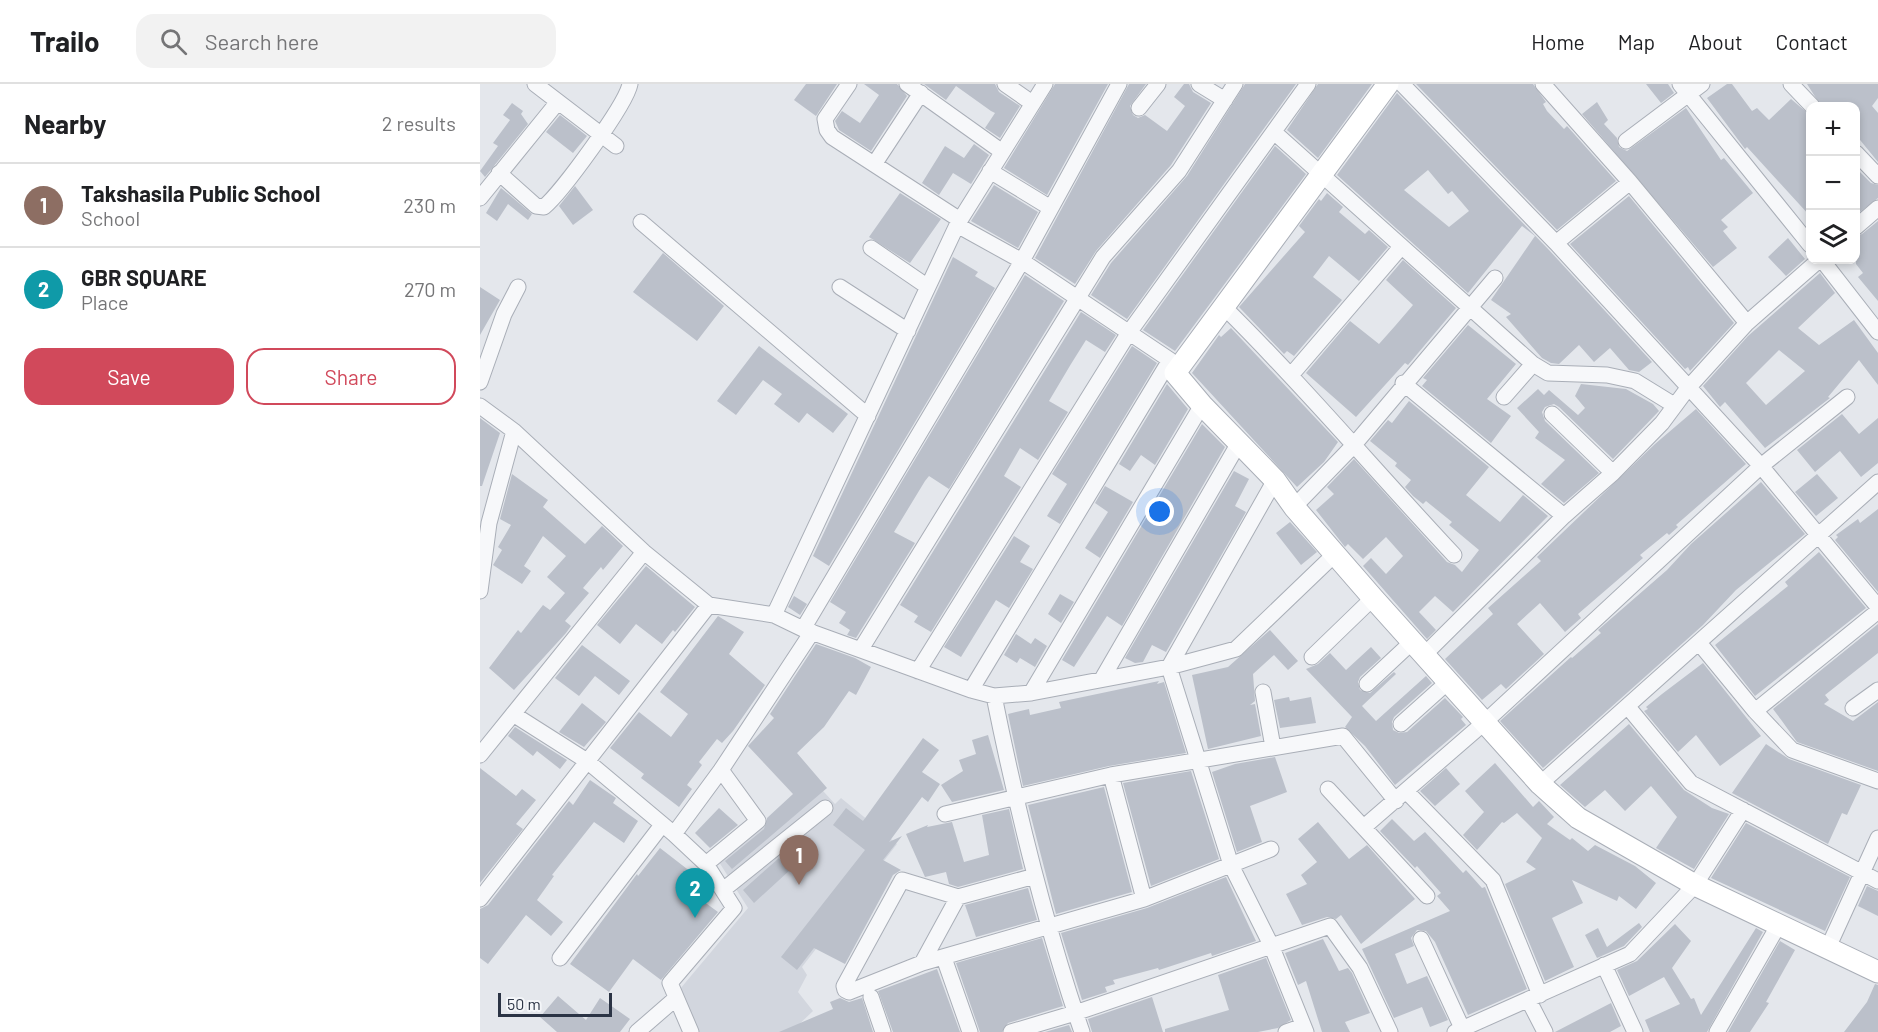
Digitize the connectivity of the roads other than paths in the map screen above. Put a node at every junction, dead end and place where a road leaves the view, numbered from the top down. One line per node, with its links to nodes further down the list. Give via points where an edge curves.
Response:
1 (535, 84): 21 (street)
2 (630, 84): 25 (street, via 625,100)
3 (849, 84): 30 (street, via 825,119 827,130)
4 (907, 84): 18 (street)
5 (1005, 84): 22 (street)
6 (1045, 84): 22 (street)
7 (1119, 84): 37 (street)
8 (1158, 84): 23 (street)
9 (1199, 84): 19 (street)
10 (1235, 84): 19 (street)
11 (1308, 84): 24 (street)
12 (1388, 84): 33 (street)
13 (1402, 84): 43 (street)
14 (1543, 84): 35 (street)
15 (1702, 84): 17 (street)
16 (1791, 84): 20 (street)
17 (1683, 89): 26 (street); 42 (street)
18 (921, 93): 28 (street); 30 (street)
19 (1225, 100): 53 (street, via 1179,171 1103,257)
20 (1808, 102)
21 (557, 103): 25 (street); 32 (street)
22 (1032, 103): 28 (street)
23 (1140, 108)
24 (1274, 132): 33 (street); 59 (street)
25 (601, 136): 27 (street); 32 (street, via 544,207 536,206)
26 (1626, 141)
27 (616, 146)
28 (1001, 151): 31 (street)
29 (1859, 156): 34 (street)
30 (875, 163): 40 (street)
31 (990, 171): 37 (street); 40 (street)
32 (499, 173): 36 (street)
33 (1322, 176): 44 (street); 55 (street)
34 (1878, 176)
35 (1630, 182): 43 (street); 56 (street)
36 (480, 198)
37 (1049, 207): 46 (street)
38 (1878, 208): 41 (street)
39 (641, 222): 72 (street)
40 (959, 223): 46 (street); 52 (street)
41 (1860, 224)
42 (1806, 240)
43 (1556, 243): 65 (street)
44 (1401, 247): 54 (street); 62 (street)
45 (871, 248): 52 (street)
46 (1022, 261): 53 (street); 91 (street)
47 (1815, 264): 56 (street)
48 (1823, 264): 58 (street)
49 (1495, 278): 54 (street)
50 (518, 287): 63 (street)
51 (840, 287): 57 (street)
52 (928, 287): 57 (street)
53 (1077, 300): 59 (street); 93 (street)
54 (1469, 305): 60 (street); 64 (street)
55 (1225, 308): 61 (street); 62 (street)
56 (1748, 323): 65 (street)
57 (908, 331): 72 (street)
58 (1878, 332)
59 (1128, 334): 61 (street); 97 (street)
60 (1533, 364): 66 (street); 69 (street, via 1548,373 1607,375 1635,381)
61 (1173, 367): 68 (street); 101 (street)
62 (1292, 374): 75 (street)
63 (480, 382)
64 (1403, 383): 75 (street); 81 (street)
65 (1688, 388): 69 (street); 76 (street)
66 (1504, 397)
67 (1847, 397): 76 (street)
68 (1202, 405): 74 (street); 104 (street)
69 (1674, 405): 77 (street, via 1662,423)
70 (480, 406): 73 (street)
71 (1552, 414): 77 (street)
72 (868, 416): 90 (street)
73 (514, 431): 83 (street); 86 (street, via 489,524)
74 (1240, 441): 78 (street); 98 (street)
75 (1353, 446): 80 (street); 85 (street)
76 (1761, 466): 82 (street); 110 (street)
77 (1613, 473): 81 (street)
78 (1275, 480): 80 (street); 96 (street)
79 (1878, 482): 82 (street)
80 (1294, 507): 84 (street)
81 (1564, 516): 94 (street)
82 (1818, 536): 89 (street); 92 (street)
83 (644, 552): 88 (street); 109 (street)
84 (1335, 554): 87 (street); 96 (street, via 1236,649)
85 (1454, 555)
86 (480, 591)
87 (1373, 598): 94 (street); 95 (street)
88 (709, 605): 90 (street); 115 (street)
89 (1878, 609): 108 (street)
90 (774, 615): 91 (street)
91 (807, 630): 93 (street); 116 (street)
92 (1700, 644): 106 (street); 108 (street)
93 (861, 649): 97 (street)
94 (1418, 649): 99 (street); 100 (street)
95 (1312, 657)
96 (1169, 667): 98 (street); 114 (street)
97 (918, 671): 101 (street)
98 (1102, 679): 104 (street)
99 (1449, 681): 110 (street); 111 (street)
100 (1367, 684)
101 (971, 690): 105 (street)
102 (1878, 690): 107 (street)
103 (1263, 692): 112 (street)
104 (1031, 693): 105 (street)
105 (994, 696): 122 (street)
106 (1628, 707): 119 (street); 124 (street, via 1691,783)
107 (1853, 708)
108 (1755, 711): 118 (street, via 1792,750)
109 (513, 714): 113 (street); 115 (street)
110 (1485, 722): 119 (street); 121 (street)
111 (1401, 724)
112 (1273, 747): 114 (street); 121 (street, via 1343,736)
113 (480, 755)
114 (1198, 759): 117 (street); 131 (street)
115 (587, 761): 127 (street); 139 (street)
116 (721, 770): 127 (street); 130 (street, via 758,821)
117 (1112, 776): 122 (street); 140 (street)
118 (1878, 781)
119 (1540, 784): 135 (street, via 1578,818)
120 (1328, 789): 126 (street)
121 (1401, 796): 126 (street); 152 (street, via 1492,880)
122 (1015, 798): 125 (street); 133 (street)
123 (825, 808): 136 (street)
124 (1743, 810): 132 (street); 135 (street)
125 (945, 814)
126 (1364, 827): 137 (street)
127 (668, 829): 130 (street); 146 (street)
128 (1878, 838): 132 (street)
129 (1271, 849): 131 (street)
130 (706, 864): 136 (street)
131 (1231, 865): 140 (street); 144 (street)
132 (1861, 873): 134 (street); 145 (street)
133 (1035, 876): 138 (street); 142 (street)
134 (1878, 881)
135 (1695, 885): 141 (street); 149 (street, via 1630,954)
136 (723, 890): 153 (street, via 734,908 670,983)
137 (1427, 896)
138 (958, 897): 148 (street); 148 (street, via 902,880 845,990 849,992)
139 (480, 899)
140 (1144, 899): 142 (street)
141 (1778, 926): 145 (street); 167 (street)
142 (1048, 927): 147 (street); 154 (street)
143 (1420, 939): 156 (street)
144 (1271, 945): 154 (street); 155 (street); 164 (street, via 1330,926 1360,968)
145 (1827, 950): 150 (street)
146 (560, 958)
147 (944, 958): 148 (street); 160 (street)
148 (922, 963)
149 (1604, 965): 152 (street); 166 (street)
150 (1878, 972)
151 (871, 997): 159 (street)
152 (1535, 998): 156 (street); 165 (street)
153 (675, 999): 157 (street); 158 (street)
154 (1075, 1013): 161 (street); 162 (street)
155 (1305, 1029): 163 (street)
156 (1459, 1030)
157 (638, 1032)
158 (691, 1032)
159 (883, 1032)
160 (970, 1032)
161 (1011, 1032)
162 (1082, 1032)
163 (1286, 1032)
164 (1389, 1032)
165 (1545, 1032)
166 (1635, 1032)
167 (1717, 1032)

